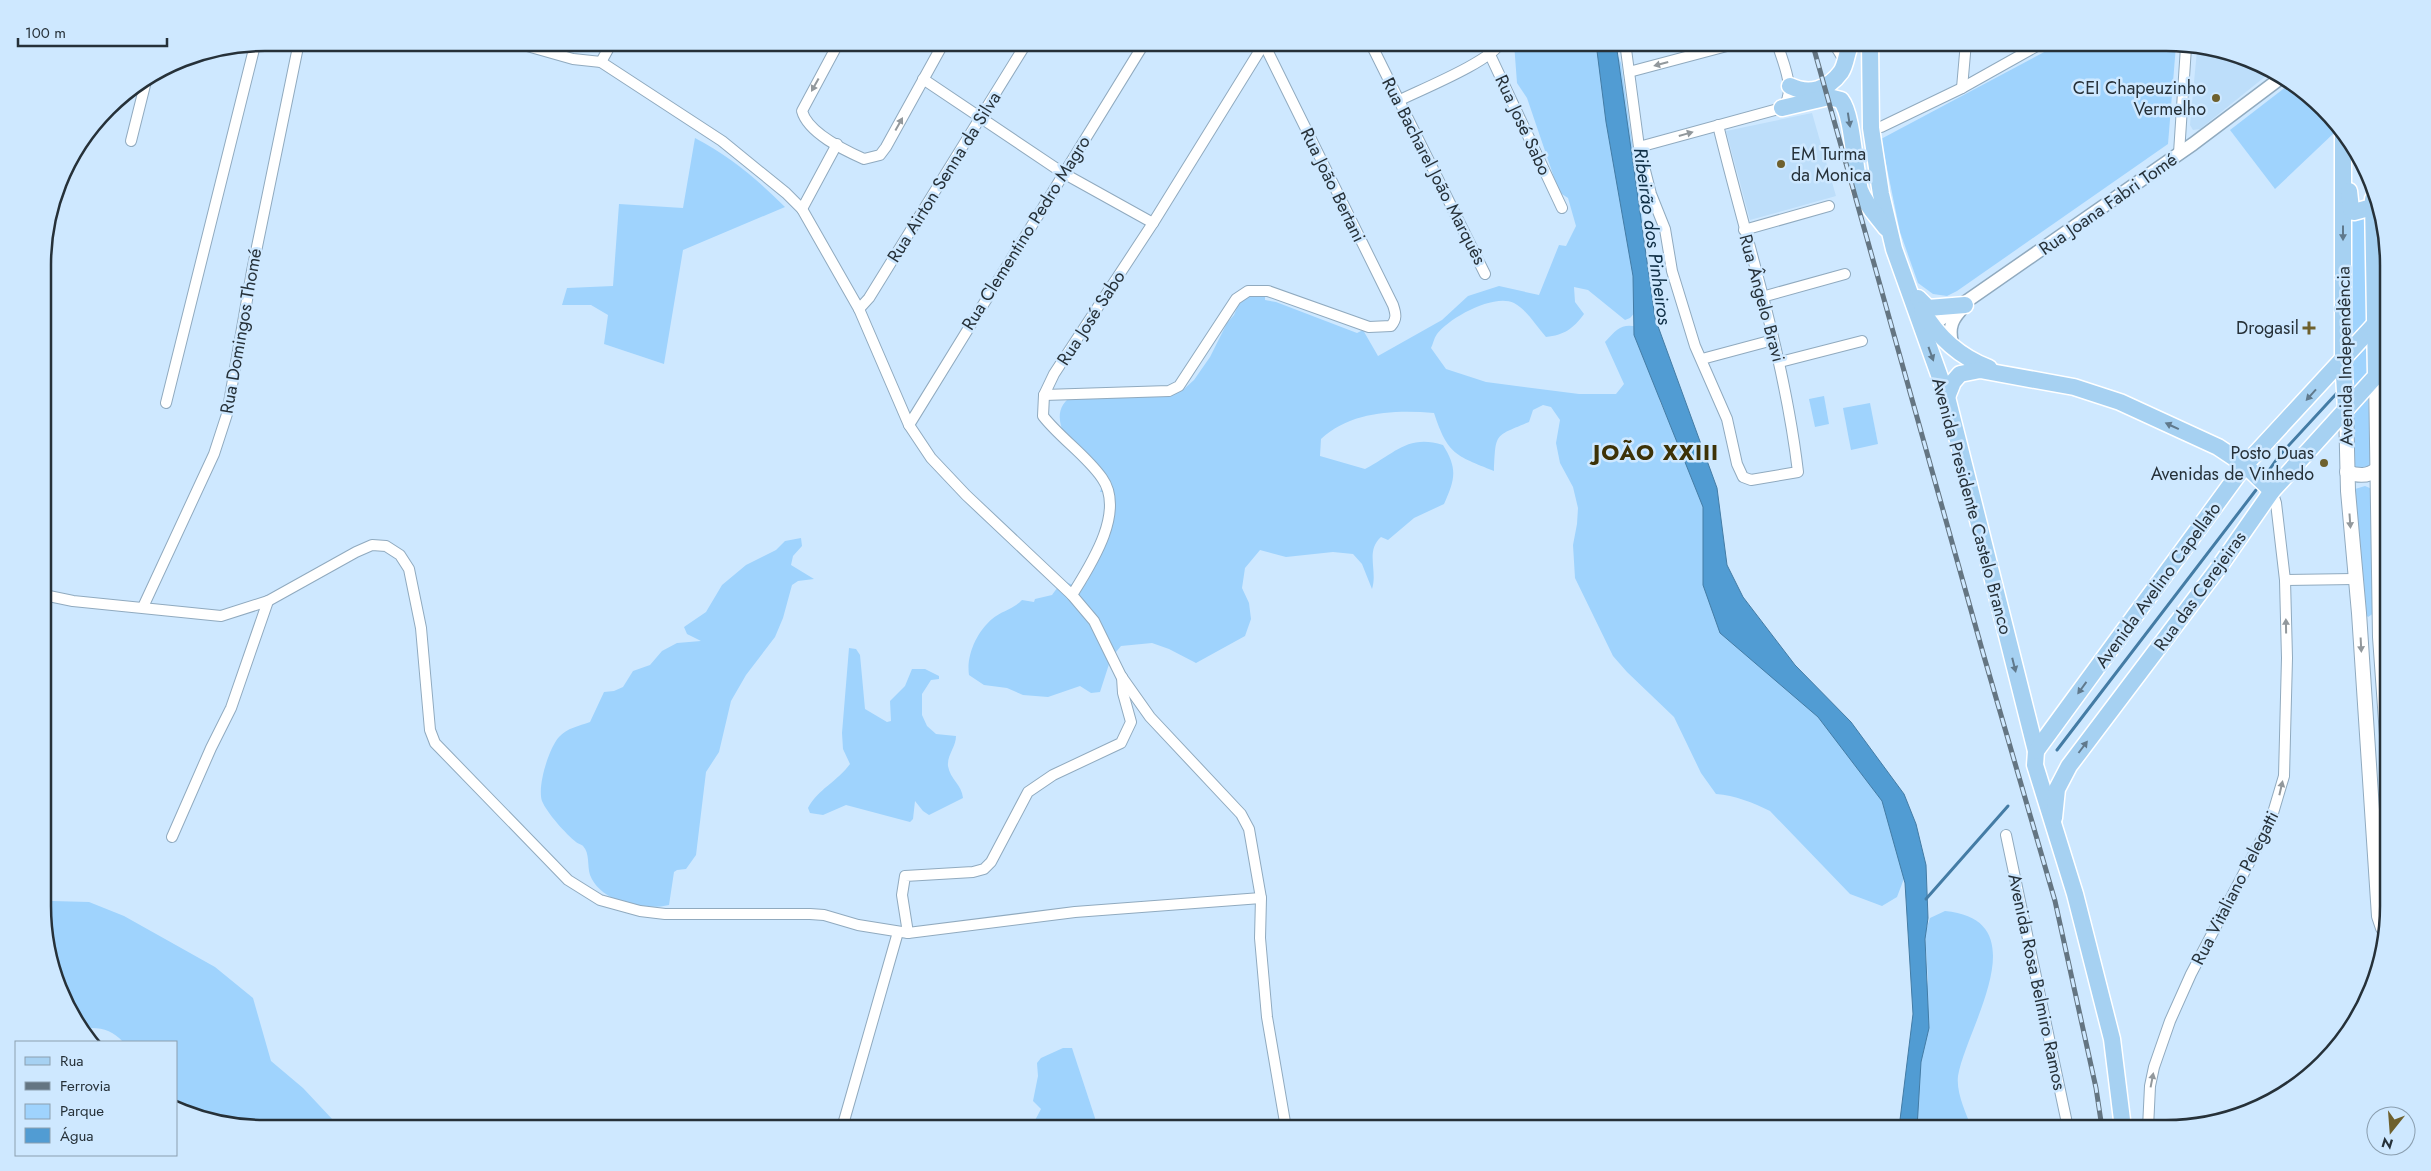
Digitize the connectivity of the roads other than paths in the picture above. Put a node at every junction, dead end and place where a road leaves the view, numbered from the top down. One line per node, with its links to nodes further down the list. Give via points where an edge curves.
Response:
1 (297, 51): 92 (street, Rua Domingos Thomé, via 252,271 227,414 214,454)
2 (545, 51): 24 (street)
3 (607, 51): 24 (street)
4 (834, 51): 38 (street, one-way to 38, via 802,111 807,124)
5 (939, 51): 27 (street)
6 (1021, 51): 34 (street, Rua Airton Senna da Silva)
7 (1139, 51): 43 (street, Rua Clementino Pedro Magro)
8 (1259, 51): 49 (street, Rua José Sabo)
9 (1268, 51): 70 (street, Rua João Bertani, via 1393,305 1396,317 1391,326 1370,327 1268,291 1248,291 1236,299 1179,386 1170,392)
10 (1374, 51): 32 (street, Rua Bacharel João Marquês)
11 (1488, 51): 23 (street, Rua José Sabo)
12 (1494, 51): 23 (street)
13 (1626, 51): 26 (street)
14 (1708, 51): 26 (street, one-way to 26)
15 (1779, 51): 29 (street)
16 (1838, 51): 25 (street)
17 (1849, 51): 25 (main road)
18 (1870, 51): 36 (main road, Avenida Presidente Castelo Branco)
19 (1965, 51): 31 (street)
20 (2028, 51): 31 (street)
21 (253, 52): 72 (street)
22 (2186, 52): 41 (street)
23 (1490, 54): 32 (street); 46 (street, Rua José Sabo)
24 (601, 62): 47 (street, via 722,141)
25 (1845, 62): 29 (main road, via 1841,72 1819,90 1806,92)
26 (1629, 72): 40 (street)
27 (923, 79): 34 (street); 38 (street, one-way to 27, via 864,159 880,155)
28 (2276, 82): 41 (street, Rua Joana Fabri Tomé)
29 (1790, 86): 33 (street, via 1788,99)
30 (144, 88): 37 (street)
31 (1962, 88): 36 (street, via 1881,127)
32 (1398, 101): 52 (street, Rua Bacharel João Marquês)
33 (1782, 108): 35 (street); 51 (main road, one-way to 51, via 1829,97 1841,100 1847,111 1861,191)
34 (980, 118): 43 (street); 58 (street, Rua Airton Senna da Silva, via 869,298)
35 (1718, 125): 40 (street, one-way to 35); 50 (street, Rua Ângelo Bravi)
36 (1871, 128): 51 (main road, Avenida Presidente Castelo Branco)
37 (130, 141)
38 (836, 144): 47 (street)
39 (2343, 145): 42 (main road, Avenida Independência)
40 (1639, 147): 66 (street, via 1651,194 1665,229 1672,271)
41 (2180, 153): 57 (street, Rua Joana Fabri Tomé)
42 (2343, 168): 44 (main road, via 2351,209 2358,212); 65 (main road, Avenida Independência, one-way to 65)
43 (1063, 173): 49 (street); 74 (street, Rua Clementino Pedro Magro)
44 (2370, 205)
45 (1829, 206): 50 (street)
46 (1562, 208)
47 (802, 209): 58 (street)
48 (2374, 216): 56 (main road, Avenida Independência)
49 (1153, 223): 70 (street, Rua José Sabo, via 1054,374)
50 (1744, 230): 55 (street, Rua Ângelo Bravi)
51 (1890, 234): 54 (main road, Avenida Presidente Castelo Branco)
52 (1485, 274)
53 (1846, 274): 55 (street)
54 (1911, 291): 57 (main road, via 1928,308); 59 (main road, Avenida Presidente Castelo Branco); 61 (main road)
55 (1762, 298): 62 (street, Rua Ângelo Bravi)
56 (2380, 303)
57 (1964, 305): 61 (street, Rua Joana Fabri Tomé); 64 (street, via 1950,327)
58 (859, 309): 74 (street)
59 (1917, 317): 61 (main road); 71 (main road, Avenida Presidente Castelo Branco, one-way to 71)
60 (2380, 318): 65 (main road, Avenida Avelino Capellato)
61 (1931, 326): 64 (main road)
62 (1773, 340): 66 (street); 67 (street, Rua Ângelo Bravi)
63 (1862, 341): 67 (street)
64 (1953, 348): 68 (main road, via 1976,363)
65 (2343, 358): 73 (main road, Avenida Independência); 75 (main road, Avenida Avelino Capellato, one-way to 75)
66 (1702, 359): 67 (street, Rua Ângelo Bravi, via 1727,419 1737,464 1743,477 1751,480 1798,472 1792,419)
67 (1780, 362)
68 (2001, 372): 71 (main road, via 1980,370 1960,374); 75 (main road, one-way to 68, via 2218,447 2120,402 2074,387)
69 (2380, 372): 73 (main road, Rua das Cerejeiras)
70 (1044, 396): 88 (street, via 1043,416 1102,478 1110,500 1109,516 1095,558)
71 (1947, 398): 96 (main road, Avenida Presidente Castelo Branco, one-way to 96)
72 (166, 403)
73 (2346, 409): 77 (main road, Avenida Independência); 80 (main road, Rua das Cerejeiras)
74 (909, 425): 88 (street, via 931,458 966,495)
75 (2245, 465): 80 (main road); 96 (main road, Avenida Avelino Capellato, one-way to 96)
76 (2380, 468): 77 (main road, via 2372,474 2358,476)
77 (2347, 472): 81 (main road, Avenida Independência)
78 (2380, 477): 79 (main road, Avenida Independência)
79 (2378, 488): 81 (main road, via 2370,484); 84 (main road, Avenida Independência)
80 (2272, 491): 82 (main road, Rua das Cerejeiras); 83 (street, Rua Vitaliano Pelegatti)
81 (2348, 491): 85 (main road, Avenida Independência, one-way to 85)
82 (2257, 512): 83 (street); 97 (main road, Rua das Cerejeiras, one-way to 82)
83 (2278, 518): 86 (street, Rua Vitaliano Pelegatti)
84 (2380, 518)
85 (2354, 579): 86 (street); 93 (main road, Avenida Independência)
86 (2285, 580): 108 (street, Rua Vitaliano Pelegatti, one-way to 86, via 2154,1067 2170,1021 2270,823 2278,800 2284,776 2286,742)
87 (2380, 593): 90 (main road, Avenida Independência)
88 (1072, 595): 95 (street, via 1094,621)
89 (51, 596): 92 (street)
90 (2379, 597): 93 (main road, via 2374,620 2370,624 2365,623); 94 (main road)
91 (268, 601): 92 (street, via 221,616); 100 (street, via 231,708); 103 (street, via 372,545 386,546 400,555 410,569 421,628 430,730 435,743 568,880 592,895 640,911 824,915 858,925)
92 (143, 607)
93 (2359, 613): 102 (main road, Avenida Independência, one-way to 102)
94 (2380, 614)
95 (1121, 676): 101 (street, via 1150,717 1242,814 1249,829); 103 (street, via 1131,722 1121,742 1053,775 1028,792 991,862 984,869 905,876)
96 (2037, 766): 97 (main road, via 2052,770); 98 (main road, Avenida Presidente Castelo Branco)
97 (2069, 766): 98 (main road, Rua das Cerejeiras, via 2057,789)
98 (2054, 823): 107 (main road, Avenida Presidente Castelo Branco, via 2112,1039)
99 (2006, 835): 106 (street, Avenida Rosa Belmiro Ramos)
100 (172, 837)
101 (1261, 898): 103 (street, via 1075,912); 105 (street, via 1260,938 1267,1017)
102 (2379, 917)
103 (903, 932): 104 (street)
104 (844, 1120)
105 (1285, 1120)
106 (2066, 1120)
107 (2122, 1120)
108 (2148, 1120)

